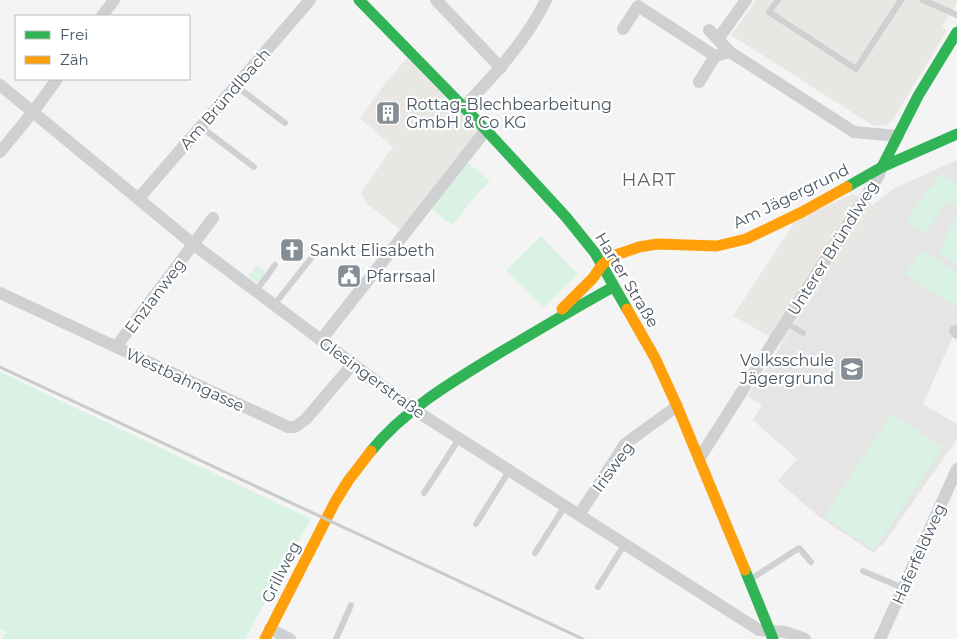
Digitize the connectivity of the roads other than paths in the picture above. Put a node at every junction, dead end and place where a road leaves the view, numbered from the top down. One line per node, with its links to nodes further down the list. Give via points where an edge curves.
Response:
1 (114, 0): 11 (street)
2 (310, 0): 21 (street, Am Bründlbach)
3 (436, 0): 17 (street)
4 (546, 0): 17 (street)
5 (746, 0): 15 (street, via 713,34)
6 (778, 0): 7 (lane, via 769,12 856,69)
7 (901, 0)
8 (923, 0): 12 (lane)
9 (367, 3): 22 (main road, Harter Straße)
10 (645, 4): 13 (street, via 638,6); 16 (street, via 665,29)
11 (103, 15)
12 (957, 15)
13 (623, 29)
14 (957, 32): 28 (main road, Unterer Bründlweg)
15 (730, 52): 16 (street); 28 (street, via 854,132)
16 (715, 56): 19 (street)
17 (501, 68): 22 (street)
18 (56, 80): 23 (street)
19 (698, 82)
20 (0, 85): 23 (street, Glesingerstraße)
21 (236, 86): 24 (lane); 25 (street, Am Bründlbach)
22 (464, 107): 26 (main road, Harter Straße)
23 (33, 112): 29 (street); 32 (street, Glesingerstraße)
24 (285, 123)
25 (201, 127): 30 (lane); 32 (street, Am Bründlbach)
26 (486, 130): 37 (main road, Harter Straße, via 566,217); 45 (street)
27 (957, 134): 31 (main road, Am Jägergrund)
28 (898, 136): 31 (main road, Unterer Bründlweg)
29 (0, 152)
30 (254, 167)
31 (882, 167): 37 (main road, Am Jägergrund, via 746,239 717,246 657,244 639,247 613,256); 42 (street, Unterer Bründlweg)
32 (139, 198): 34 (street, Glesingerstraße)
33 (213, 218): 34 (street, Enzianweg)
34 (193, 244): 39 (street, Glesingerstraße); 46 (street, Enzianweg)
35 (316, 252): 41 (lane)
36 (276, 265): 39 (lane)
37 (602, 265): 38 (main road, Harter Straße); 43 (main road, Am Jägergrund, via 593,278)
38 (613, 287): 43 (main road, Am Jägergrund); 48 (main road, Harter Straße)
39 (256, 291): 41 (street, Glesingerstraße)
40 (0, 293): 46 (street, Westbahngasse)
41 (274, 304): 45 (street, Glesingerstraße)
42 (786, 323): 44 (lane); 51 (street, Unterer Bründlweg)
43 (541, 327): 49 (main road, Am Jägergrund)
44 (803, 333)
45 (320, 340): 47 (street, Glesingerstraße)
46 (116, 347): 47 (street, Westbahngasse, via 288,427 295,427 306,419)
47 (352, 364): 49 (street, Glesingerstraße)
48 (677, 406): 51 (main road, Harter Straße); 56 (street, Irisweg, via 625,444)
49 (413, 409): 50 (street, Glesingerstraße); 57 (main road, Am Jägergrund, via 364,459)
50 (459, 439): 53 (street, Glesingerstraße); 54 (lane)
51 (699, 459): 63 (main road, Harter Straße)
52 (957, 469): 65 (street, Haferfeldweg)
53 (509, 471): 55 (street, Glesingerstraße); 58 (lane)
54 (424, 493)
55 (565, 506): 56 (street, Glesingerstraße); 60 (lane)
56 (579, 515): 59 (street, Glesingerstraße)
57 (326, 519): 67 (main road, Grillweg)
58 (476, 524)
59 (624, 545): 64 (lane); 68 (street, Glesingerstraße)
60 (535, 553)
61 (811, 562): 63 (lane, via 799,548)
62 (863, 571): 65 (lane)
63 (749, 580): 68 (main road, Harter Straße)
64 (598, 587)
65 (903, 588): 72 (street, Haferfeldweg)
66 (351, 605): 70 (lane)
67 (267, 634): 69 (street)
68 (772, 635): 71 (street, Glesingerstraße, via 785,632)
69 (290, 639)
70 (336, 639)
71 (806, 639)
72 (880, 639)

